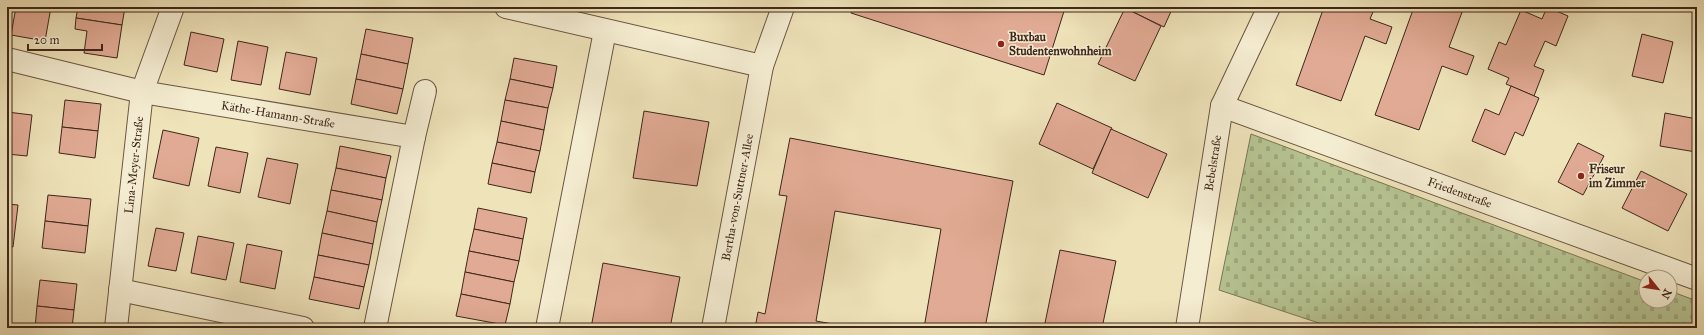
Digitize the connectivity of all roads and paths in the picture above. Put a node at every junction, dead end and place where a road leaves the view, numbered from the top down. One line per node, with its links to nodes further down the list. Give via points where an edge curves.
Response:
1 (173, 7): 9 (street, Lina-Meyer-Straße)
2 (506, 7): 5 (street)
3 (783, 7): 7 (street, Bertha-von-Suttner-Allee)
4 (1268, 7): 10 (street, Bebelstraße)
5 (605, 31): 7 (street); 17 (street)
6 (7, 59): 9 (street, Käthe-Hamann-Straße)
7 (762, 66): 18 (street, Bertha-von-Suttner-Allee)
8 (425, 91): 11 (street)
9 (142, 92): 11 (street, Käthe-Hamann-Straße); 13 (street, Lina-Meyer-Straße)
10 (1222, 106): 12 (street, Friedenstraße); 19 (street, Bebelstraße)
11 (414, 137): 16 (street)
12 (1697, 279)
13 (120, 290): 14 (street, Lina-Meyer-Straße); 15 (street)
14 (116, 328)
15 (304, 328)
16 (375, 328)
17 (547, 328)
18 (713, 328)
19 (1187, 328)

